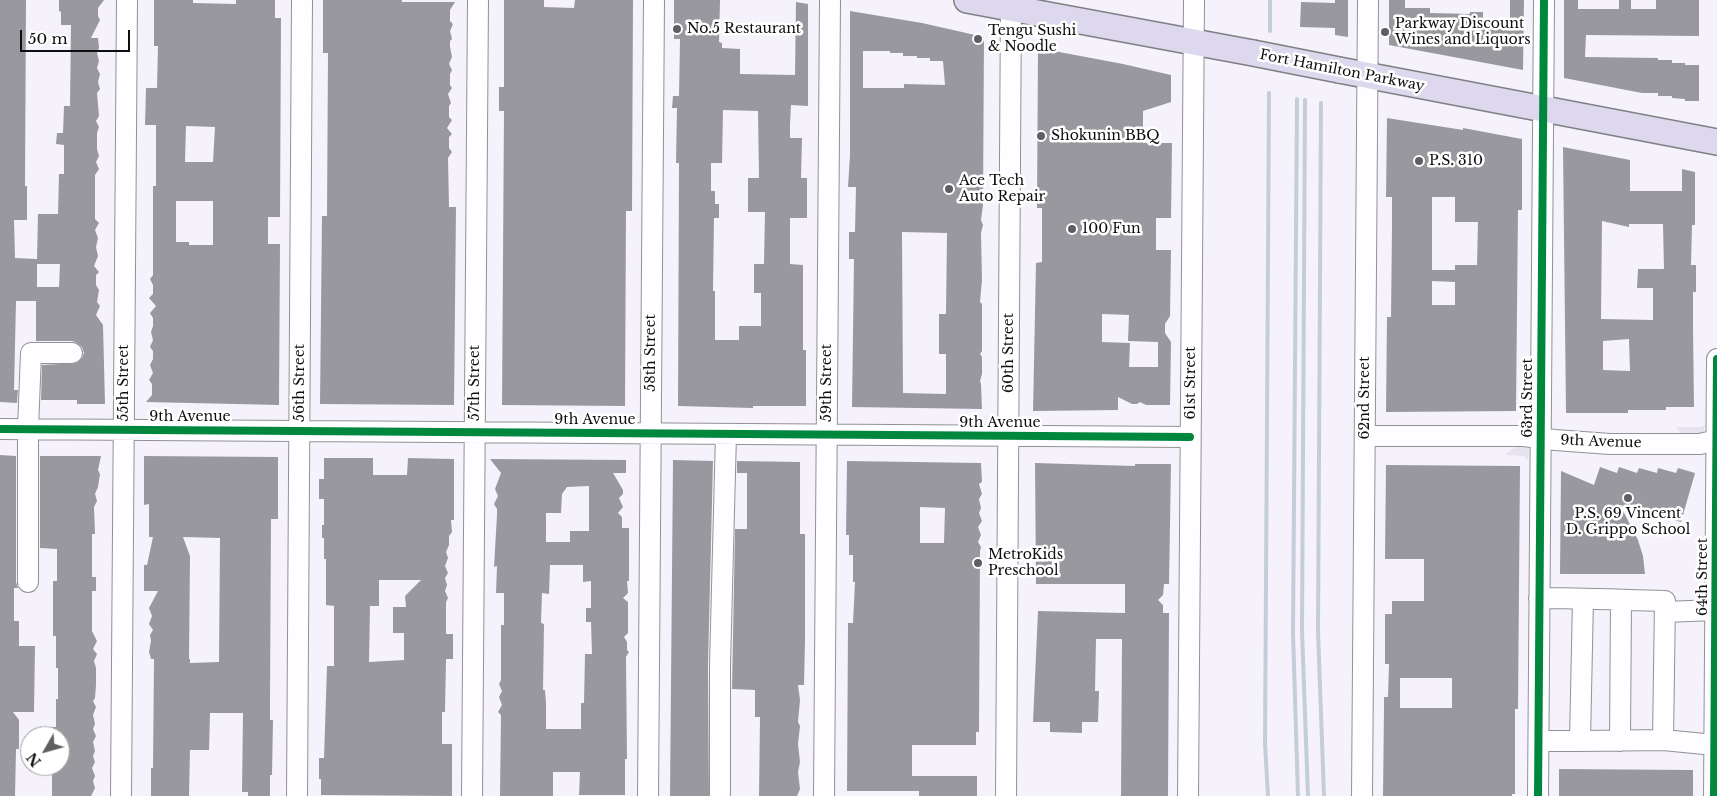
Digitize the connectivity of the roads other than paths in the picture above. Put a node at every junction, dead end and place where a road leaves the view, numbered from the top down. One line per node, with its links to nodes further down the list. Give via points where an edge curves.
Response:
1 (127, 0): 19 (street, 55th Street)
2 (302, 0): 20 (street, 56th Street)
3 (478, 0): 21 (street, 57th Street)
4 (654, 0): 22 (street, 58th Street)
5 (830, 0): 24 (street, 59th Street)
6 (967, 0): 10 (main road, Fort Hamilton Parkway)
7 (1194, 0): 11 (street, 61st Street)
8 (1368, 0): 12 (street, 62nd Street)
9 (1544, 0): 13 (street, 63rd Street)
10 (1011, 4): 11 (main road, Fort Hamilton Parkway); 25 (street, 60th Street)
11 (1204, 44): 12 (main road, Fort Hamilton Parkway, bridge); 27 (street, 61st Street)
12 (1367, 76): 13 (main road, Fort Hamilton Parkway); 26 (street, 62nd Street)
13 (1543, 109): 14 (main road, Fort Hamilton Parkway); 28 (street, 63rd Street)
14 (1717, 142)
15 (72, 353): 18 (street, via 32,354)
16 (1717, 359): 29 (street, 64th Street)
17 (0, 429): 18 (street, 9th Avenue)
18 (28, 429): 19 (street, 9th Avenue); 30 (street)
19 (124, 430): 20 (street, 9th Avenue); 42 (street, 55th Street)
20 (300, 431): 21 (street, 9th Avenue); 43 (street, 56th Street)
21 (475, 432): 22 (street, 9th Avenue); 44 (street, 57th Street)
22 (651, 433): 23 (street, 9th Avenue); 45 (street, 58th Street)
23 (726, 434): 24 (street, 9th Avenue); 41 (street)
24 (827, 435): 25 (street, 9th Avenue); 46 (street, 59th Street)
25 (1008, 436): 27 (street, 9th Avenue); 47 (street, 60th Street)
26 (1365, 436): 28 (street, 9th Avenue, via 1524,436); 49 (street, 62nd Street)
27 (1190, 437): 48 (street, 61st Street)
28 (1540, 439): 29 (street, 9th Avenue, via 1610,444 1700,444); 31 (street, 63rd Street)
29 (1717, 440): 35 (street, 64th Street)
30 (28, 582)
31 (1540, 598): 32 (street); 38 (street, 63rd Street)
32 (1583, 599): 33 (street); 39 (street)
33 (1621, 600): 34 (street); 36 (street)
34 (1665, 606): 35 (street); 37 (street)
35 (1715, 610): 40 (street, 64th Street)
36 (1620, 740): 37 (street); 39 (street)
37 (1663, 740): 40 (street)
38 (1539, 741): 39 (street); 50 (street, 63rd Street)
39 (1580, 741)
40 (1715, 745): 51 (street, 64th Street)
41 (720, 793)
42 (121, 796)
43 (297, 796)
44 (472, 796)
45 (648, 796)
46 (824, 796)
47 (1006, 796)
48 (1188, 796)
49 (1362, 796)
50 (1538, 796)
51 (1714, 796)

